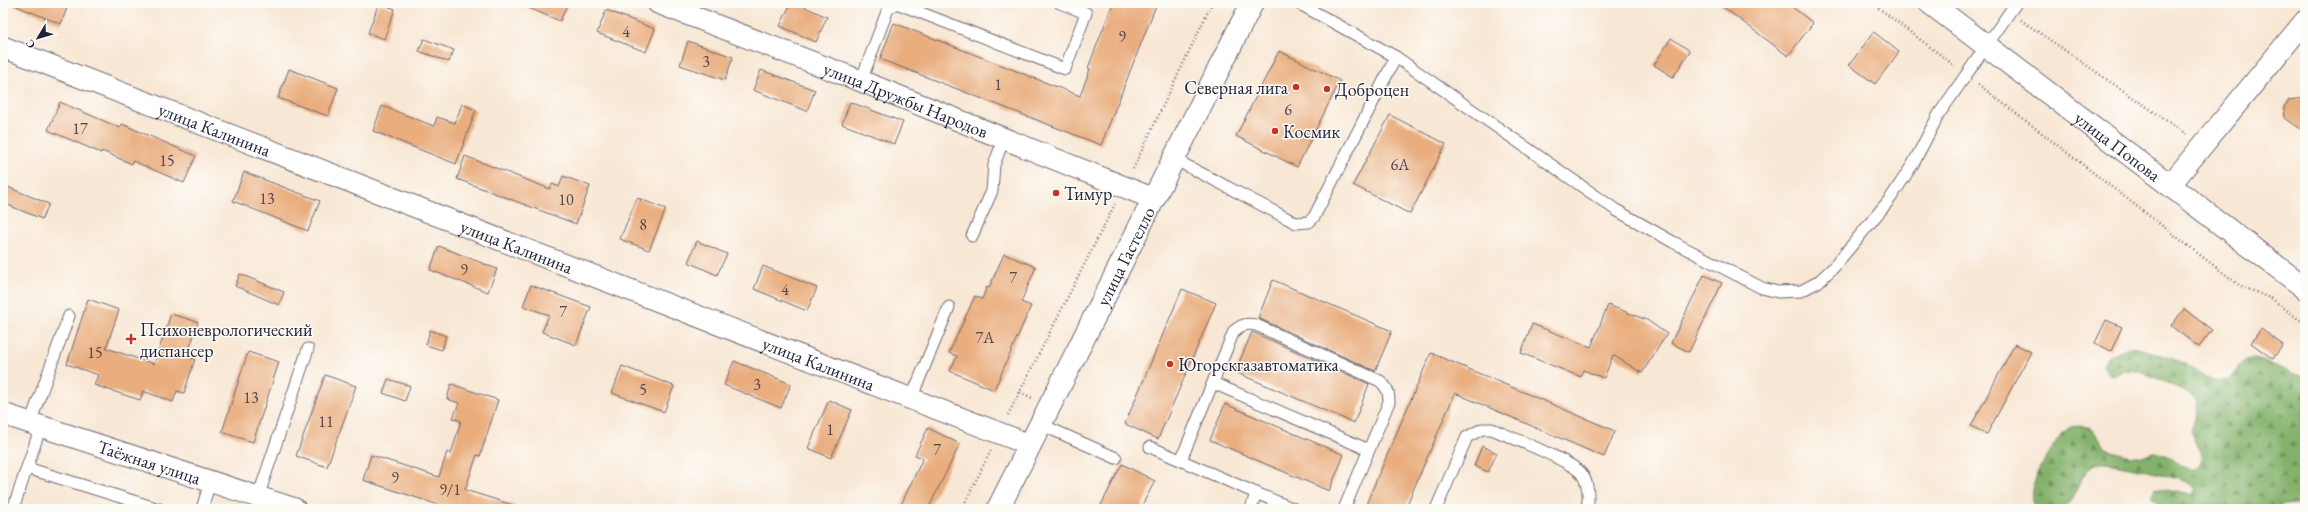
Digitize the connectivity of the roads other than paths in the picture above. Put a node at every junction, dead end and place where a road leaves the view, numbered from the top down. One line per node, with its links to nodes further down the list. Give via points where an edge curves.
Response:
1 (658, 3): 11 (street, улица Дружбы Народов)
2 (1060, 3): 11 (lane, via 1086,13 1065,69 896,3 888,9)
3 (1252, 3): 13 (street, улица Гастелло)
4 (1298, 3): 10 (lane)
5 (1930, 3): 8 (street, улица Попова)
6 (2013, 7): 8 (lane)
7 (2303, 28): 14 (street)
8 (1986, 44): 10 (lane, via 1939,114 1928,138 1900,184 1833,268 1818,282 1801,291 1778,292 1755,284 1616,210); 14 (street, улица Попова)
9 (3, 47): 22 (street, улица Калинина)
10 (1396, 57): 13 (lane, via 1310,222 1296,223)
11 (861, 81): 12 (street, улица Дружбы Народов)
12 (1004, 138): 15 (street, улица Дружбы Народов); 16 (lane, via 994,165 992,191)
13 (1174, 159): 15 (street, улица Гастелло)
14 (2170, 185): 17 (street, улица Попова)
15 (1154, 199): 24 (street, улица Гастелло)
16 (972, 236)
17 (2305, 288)
18 (949, 307): 22 (lane)
19 (68, 316): 25 (lane)
20 (308, 349): 34 (lane)
21 (1213, 383): 28 (lane); 28 (lane, via 1234,331 1244,324 1256,325 1386,386 1389,402); 30 (lane)
22 (910, 399): 26 (street, улица Калинина)
23 (3, 414): 25 (street, Таёжная улица)
24 (1040, 424): 26 (street, улица Гастелло); 29 (lane)
25 (36, 425): 31 (lane); 32 (street, Таёжная улица)
26 (1030, 445): 39 (street, улица Гастелло)
27 (1150, 447): 30 (lane)
28 (1369, 450): 42 (lane)
29 (1116, 458)
30 (1181, 460): 33 (lane)
31 (27, 468): 35 (lane); 36 (lane)
32 (210, 482): 34 (street, Таёжная улица); 37 (lane)
33 (1256, 494): 40 (lane); 41 (lane)
34 (258, 497): 38 (street, Таёжная улица)
35 (13, 509)
36 (159, 509)
37 (202, 509)
38 (296, 509)
39 (998, 509)
40 (1251, 509)
41 (1294, 509)
42 (1344, 509)
43 (1436, 509): 44 (lane, via 1467,437 1482,429 1492,429 1574,466 1586,481 1589,496)
44 (1587, 509)

